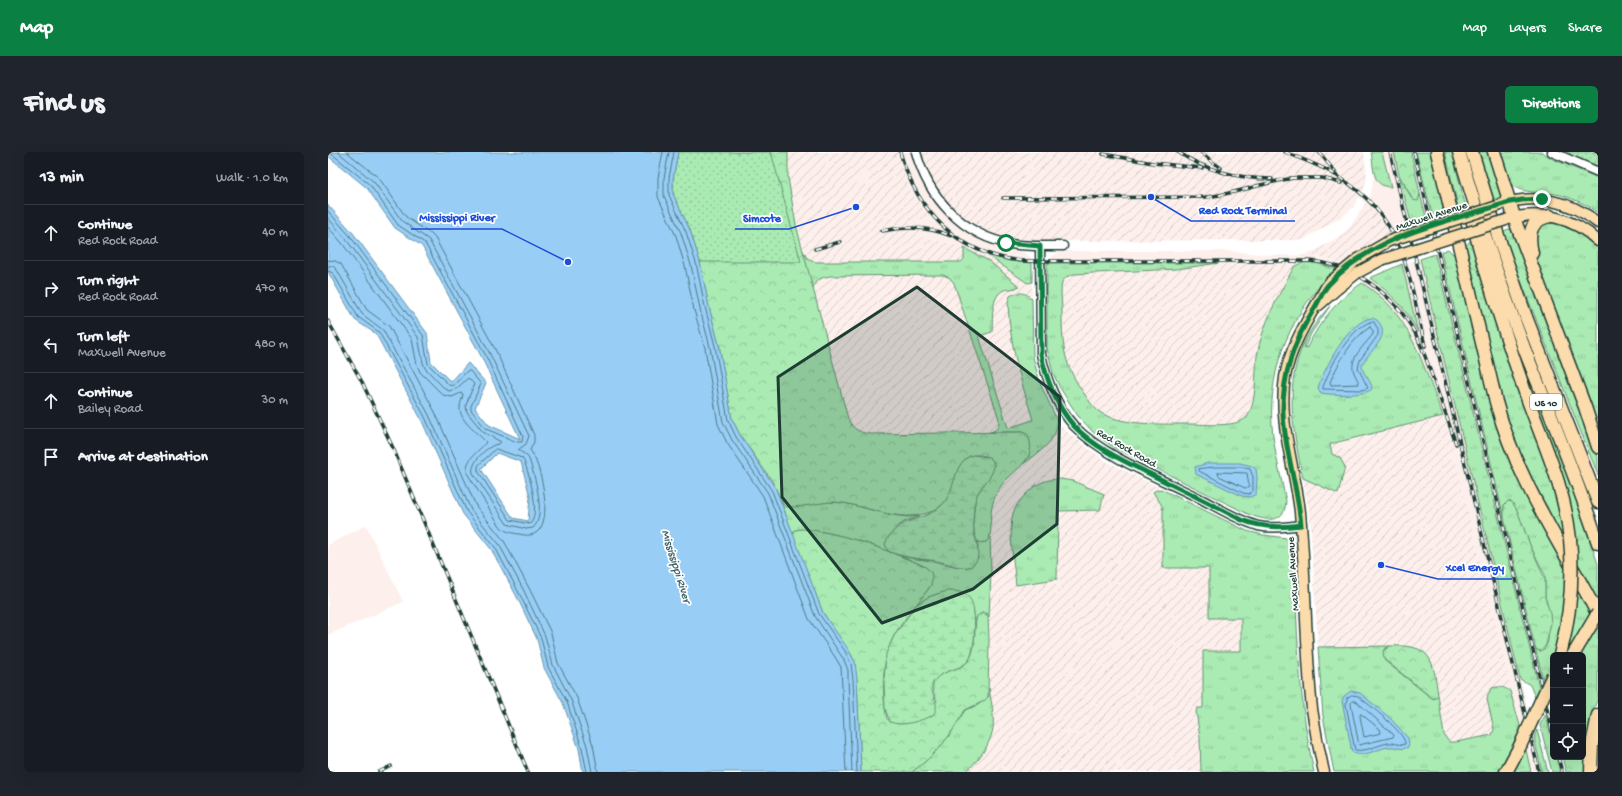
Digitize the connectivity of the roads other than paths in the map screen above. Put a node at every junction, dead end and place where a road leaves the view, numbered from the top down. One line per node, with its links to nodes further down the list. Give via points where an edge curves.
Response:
1 (916, 152): 15 (street, via 922,173 932,191 964,224 998,241)
2 (1436, 152): 10 (highway)
3 (1458, 152): 22 (highway, US 10, via 1509,306); 24 (highway, bridge, via 1488,279 1524,390 1565,503 1572,565 1571,602)
4 (1472, 152): 20 (highway, US 10, via 1500,242)
5 (1494, 152): 8 (highway)
6 (1552, 152): 7 (street)
7 (1598, 172)
8 (1505, 203): 10 (main road, Maxwell Avenue, bridge); 11 (highway); 12 (main road, Maxwell Avenue, via 1536,199 1556,201 1577,209)
9 (1550, 216): 11 (main road, Maxwell Avenue, via 1534,215); 14 (main road, Maxwell Avenue, via 1576,224); 18 (highway, via 1535,224 1530,237)
10 (1453, 219): 13 (highway); 17 (main road, Maxwell Avenue, bridge, via 1381,245 1358,259)
11 (1510, 219): 13 (main road, Maxwell Avenue, bridge); 18 (highway)
12 (1598, 222)
13 (1458, 240): 17 (main road, Maxwell Avenue, bridge, via 1381,260); 23 (highway, via 1494,395 1508,442 1536,504)
14 (1598, 241)
15 (1040, 246): 16 (street); 21 (street, Red Rock Road, via 1041,354 1053,391 1074,426 1112,454 1248,522 1270,527)
16 (1063, 246)
17 (1334, 286): 21 (main road, Maxwell Avenue, via 1326,287 1302,328 1286,374 1283,415)
18 (1545, 302): 19 (highway)
19 (1598, 447)
20 (1598, 502)
21 (1301, 525): 31 (main road, Maxwell Avenue, via 1312,705)
22 (1598, 543)
23 (1598, 614): 25 (highway, bridge)
24 (1561, 652)
25 (1575, 652)
26 (1550, 681): 29 (highway, bridge)
27 (1550, 694): 29 (highway, bridge)
28 (1598, 715): 32 (highway, via 1592,746)
29 (1520, 746): 30 (highway)
30 (1509, 767)
31 (1324, 772)
32 (1591, 772)

